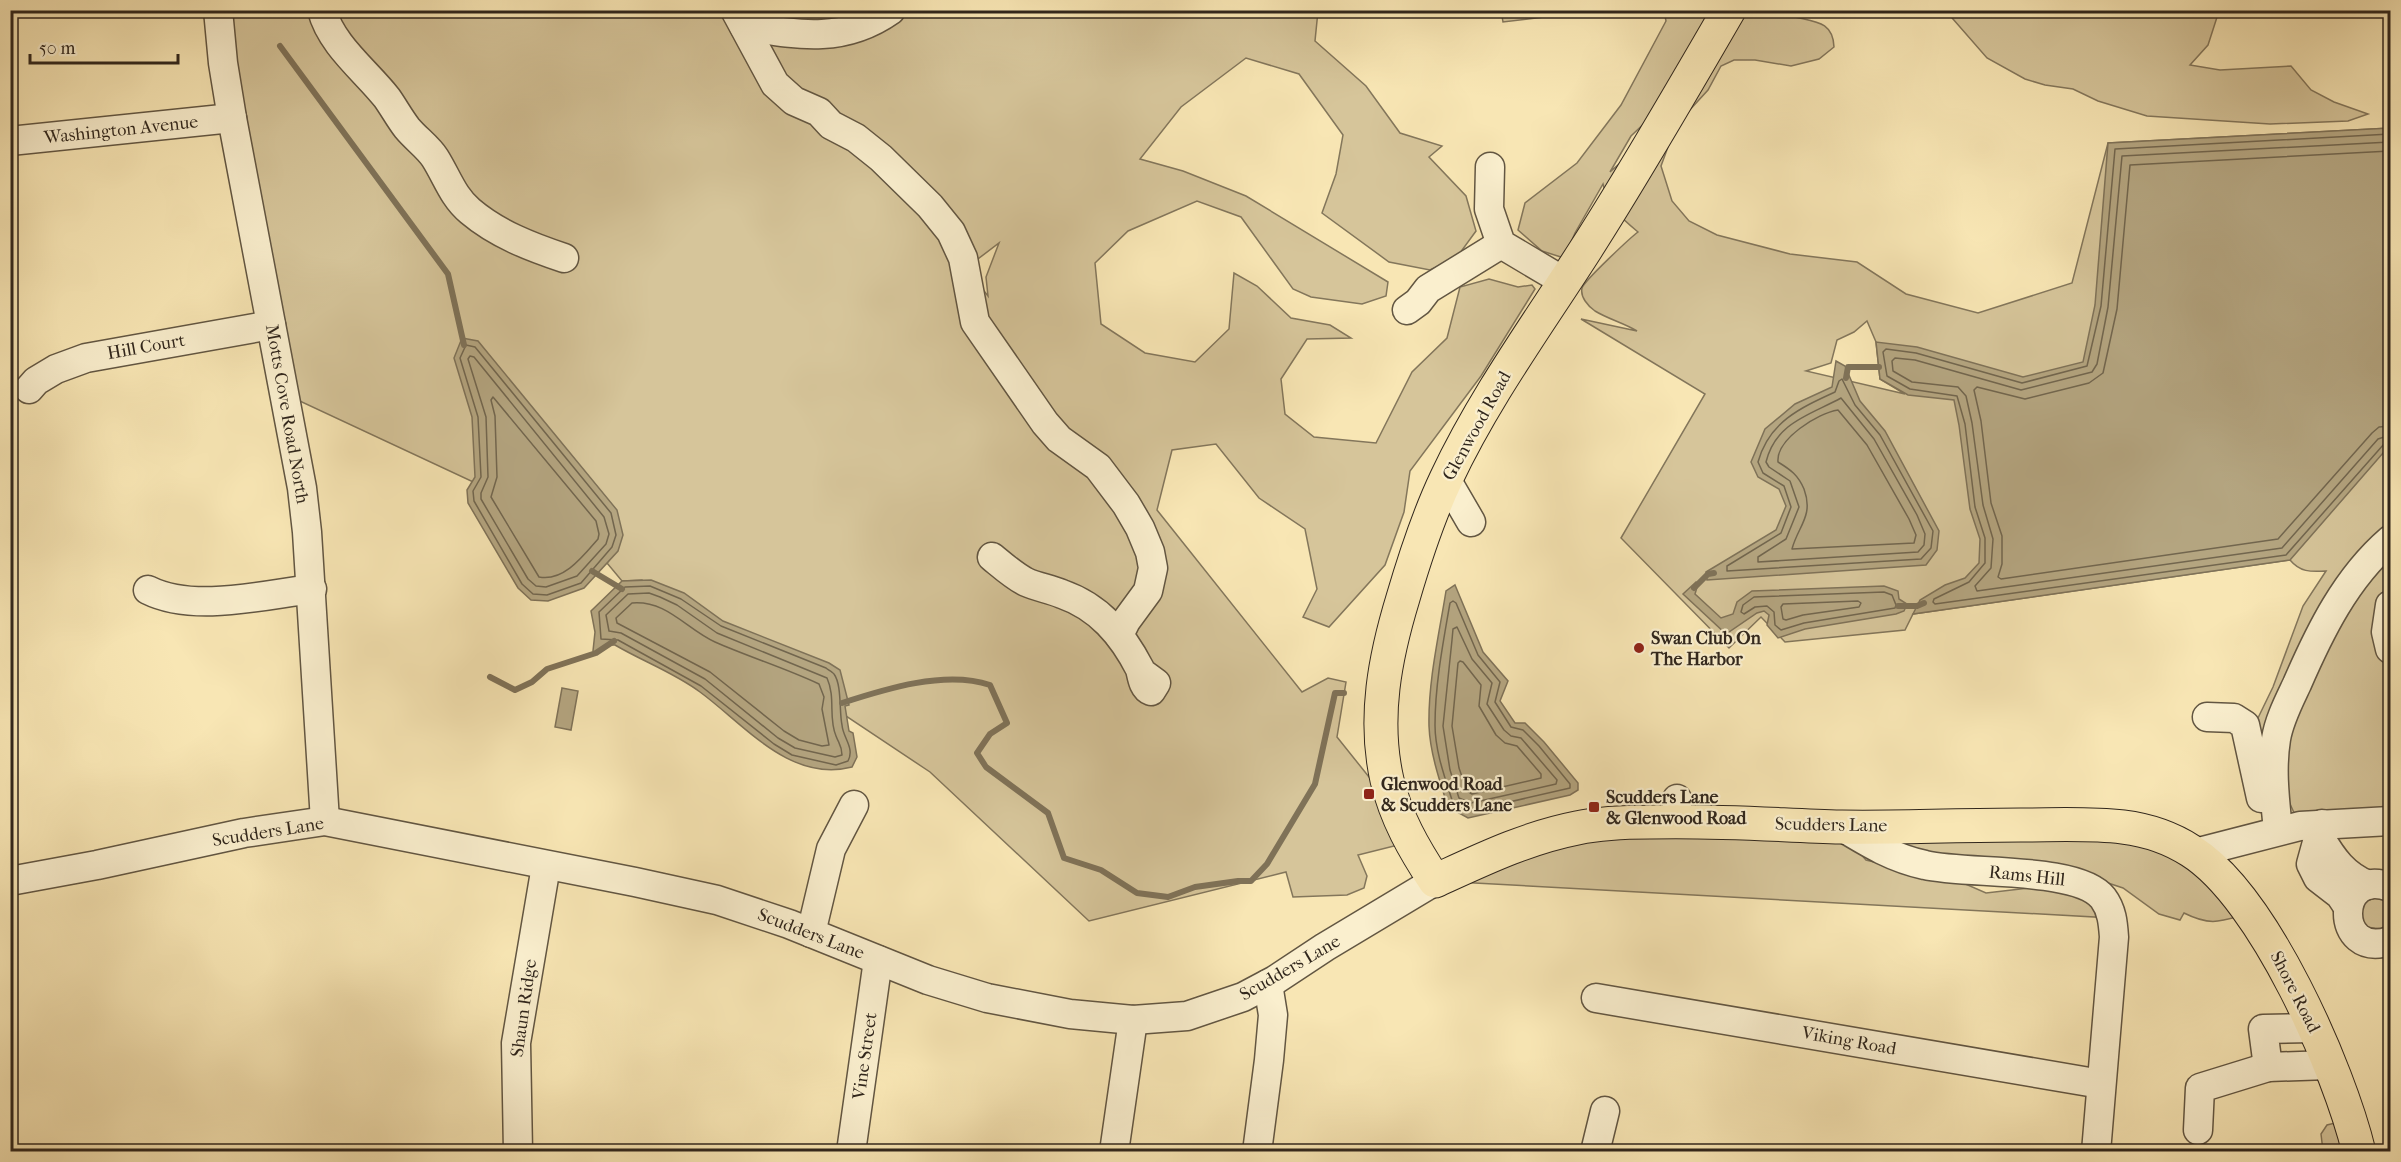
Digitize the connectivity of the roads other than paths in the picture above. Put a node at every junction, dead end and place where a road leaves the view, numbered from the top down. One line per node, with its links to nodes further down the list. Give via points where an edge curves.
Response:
1 (218, 10): 6 (street, Motts Cove Road North)
2 (322, 10): 10 (street, via 341,45 436,159 458,200 496,229)
3 (891, 10): 5 (street, via 866,26 843,33 813,35 779,33)
4 (1728, 10): 11 (main road, Glenwood Road)
5 (740, 18): 22 (street, via 764,68 785,95 819,112 831,125 881,158 951,232 963,258 975,322 1045,423 1059,439 1098,467 1140,528 1154,568 1148,591)
6 (232, 118): 7 (street, Washington Avenue); 13 (street, Motts Cove Road North)
7 (10, 141)
8 (1490, 167): 9 (street, via 1489,208)
9 (1502, 244): 11 (street); 12 (street, via 1428,289)
10 (564, 258)
11 (1565, 282): 15 (main road, Glenwood Road, via 1496,388)
12 (1407, 310)
13 (271, 325): 14 (street, Hill Court, via 86,358 56,369); 19 (street, Motts Cove Road North, via 302,488)
14 (30, 389)
15 (1446, 479): 16 (street); 35 (main road, Glenwood Road, via 1418,547 1389,642 1380,717 1387,778 1397,812 1410,842)
16 (1471, 522)
17 (2391, 540): 31 (street, via 2370,557 2346,588 2314,644 2282,717 2276,738)
18 (992, 557): 22 (street, via 1026,582 1082,602)
19 (312, 589): 20 (street, via 200,602 165,598); 27 (street, Motts Cove Road North)
20 (148, 590)
21 (2391, 605): 23 (street, via 2386,632)
22 (1119, 635): 24 (street)
23 (2391, 649)
24 (1141, 672)
25 (2207, 717): 31 (street, via 2234,717 2245,725)
26 (854, 805): 38 (street, via 831,849)
27 (325, 821): 33 (street, Scudders Lane); 34 (street, Scudders Lane, via 244,833)
28 (2391, 821): 30 (street)
29 (1842, 827): 32 (main road, Scudders Lane, via 2122,827 2159,836); 35 (main road, Scudders Lane, via 1677,810 1576,828 1518,844); 47 (street, Rams Hill, via 1882,852 1926,866 2069,879 2102,896 2113,918 2114,937)
30 (2321, 831): 31 (street); 36 (street, via 2342,869 2354,879); 37 (street, via 2311,864 2318,878 2340,895)
31 (2273, 832): 32 (street)
32 (2195, 853): 44 (main road, Shore Road, via 2231,886 2250,913 2271,945)
33 (546, 866): 38 (street, Scudders Lane, via 717,900); 50 (street, Shaun Ridge, via 516,1043)
34 (10, 881)
35 (1435, 881): 41 (street, Scudders Lane)
36 (2379, 886): 37 (street, via 2359,890)
37 (2348, 907): 39 (street, via 2347,917 2356,936 2373,944)
38 (812, 933): 40 (street, Scudders Lane)
39 (2391, 941)
40 (878, 960): 43 (street, Scudders Lane, via 987,998 1070,1014); 51 (street, Vine Street)
41 (1268, 984): 43 (street, Scudders Lane, via 1187,1016); 53 (street, via 1273,1015)
42 (1596, 998): 47 (street, Viking Road)
43 (1133, 1020): 52 (street)
44 (2313, 1028): 45 (main road, Shore Road); 46 (street, via 2263,1029)
45 (2329, 1065): 46 (street); 56 (main road, Shore Road)
46 (2268, 1067): 49 (street, via 2200,1088)
47 (2101, 1084): 55 (street, Rams Hill)
48 (1605, 1111): 54 (street)
49 (2198, 1130)
50 (519, 1152)
51 (851, 1152)
52 (1114, 1152)
53 (1257, 1152)
54 (1595, 1152)
55 (2096, 1152)
56 (2359, 1152)

